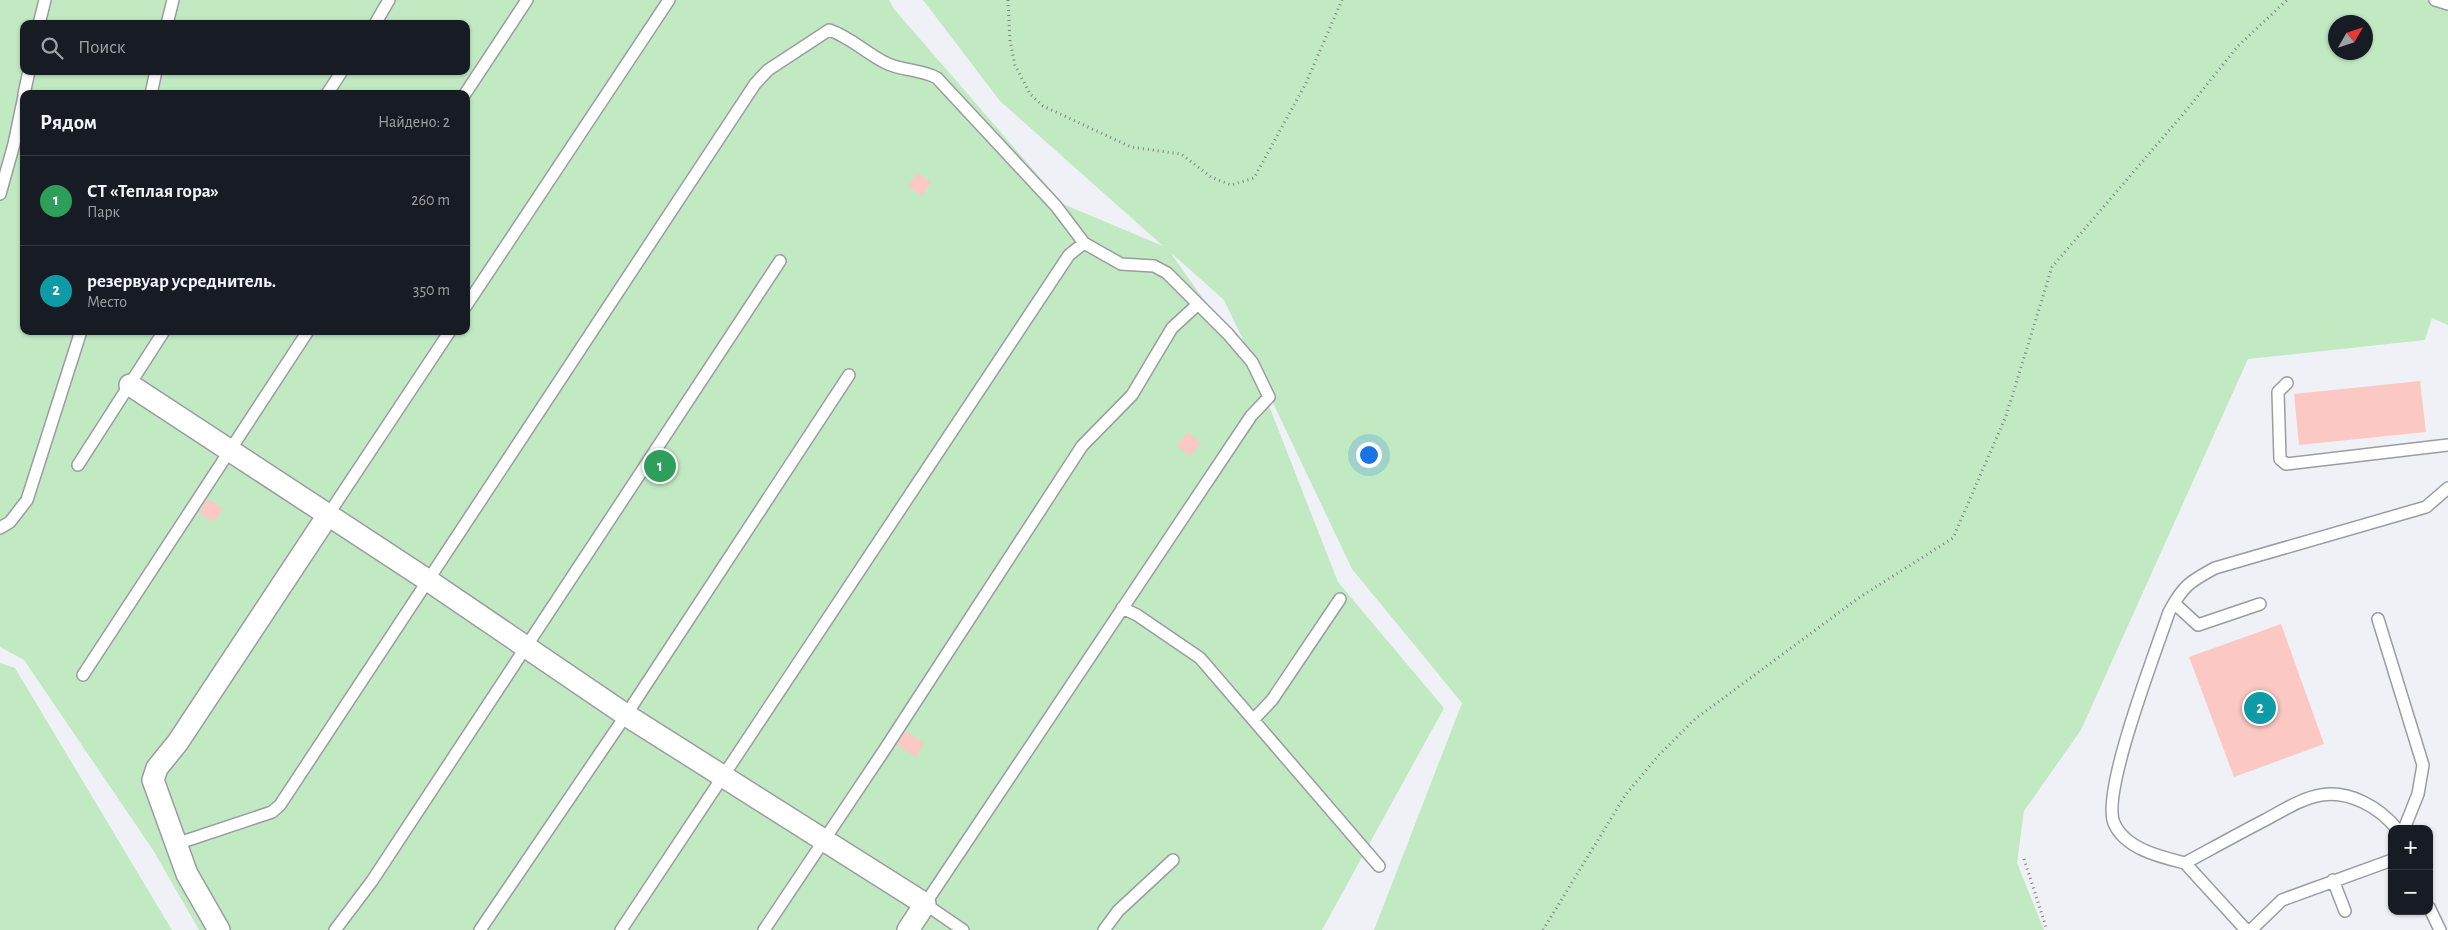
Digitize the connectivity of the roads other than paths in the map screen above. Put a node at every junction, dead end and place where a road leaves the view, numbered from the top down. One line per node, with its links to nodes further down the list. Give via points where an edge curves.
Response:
1 (45, 0): 8 (lane)
2 (173, 0): 9 (lane)
3 (389, 0): 10 (lane)
4 (527, 0): 17 (lane)
5 (669, 0): 22 (lane)
6 (2434, 0): 7 (lane)
7 (2448, 4)
8 (40, 20)
9 (168, 20)
10 (377, 20)
11 (28, 75): 14 (lane)
12 (155, 75): 15 (lane)
13 (339, 75): 16 (lane)
14 (25, 90)
15 (151, 90)
16 (330, 90)
17 (468, 90)
18 (20, 115): 19 (lane)
19 (0, 194)
20 (1084, 243): 23 (lane, via 1121,264 1154,266 1167,272); 37 (lane, via 1056,206 937,78 885,63 842,34 829,30 768,70 755,84); 47 (lane, via 1069,255)
21 (780, 260): 43 (lane)
22 (470, 300)
23 (1197, 305): 41 (lane, via 1252,362 1269,397 1251,416); 50 (lane, via 1172,328 1132,395 1082,446)
24 (80, 335): 36 (lane, via 27,500 10,522)
25 (161, 335): 30 (lane)
26 (305, 335): 32 (lane)
27 (447, 335): 35 (lane)
28 (849, 375): 45 (lane)
29 (2287, 383): 31 (lane, via 2278,392 2280,459 2286,464)
30 (130, 385): 32 (street); 33 (lane)
31 (2448, 445)
32 (229, 450): 35 (street); 44 (lane)
33 (78, 464)
34 (2448, 488): 39 (lane, via 2426,507 2215,568 2188,582)
35 (328, 515): 37 (street); 51 (street, via 178,742 157,768 153,780)
36 (0, 528)
37 (429, 581): 43 (street); 51 (lane, via 280,805 272,812)
38 (1340, 599): 46 (lane, via 1272,700)
39 (2174, 603): 40 (lane, via 2198,625); 54 (lane, via 2115,776 2111,812 2114,825 2127,839 2149,853)
40 (2260, 604)
41 (1122, 608): 46 (lane, via 1200,658); 57 (lane)
42 (2378, 619): 49 (lane, via 2422,766 2418,794)
43 (526, 648): 45 (street); 61 (lane, via 372,881)
44 (83, 674)
45 (626, 715): 47 (street); 62 (lane)
46 (1254, 719): 55 (lane)
47 (722, 776): 50 (street); 63 (lane)
48 (2394, 825): 54 (lane, via 2384,813 2362,801 2321,794 2288,807)
49 (2406, 825)
50 (824, 840): 57 (street); 64 (lane)
51 (176, 844): 60 (street, via 187,874)
52 (1172, 860): 67 (lane, via 1118,911)
53 (2388, 861): 56 (lane)
54 (2184, 864): 68 (lane)
55 (1379, 866)
56 (2334, 880): 58 (lane); 69 (lane, via 2282,900)
57 (926, 904): 65 (street); 66 (lane)
58 (2344, 911)
59 (2433, 915): 70 (lane)
60 (219, 930)
61 (335, 930)
62 (480, 930)
63 (621, 930)
64 (764, 930)
65 (908, 930)
66 (963, 930)
67 (1104, 930)
68 (2246, 930)
69 (2251, 930)
70 (2440, 930)

